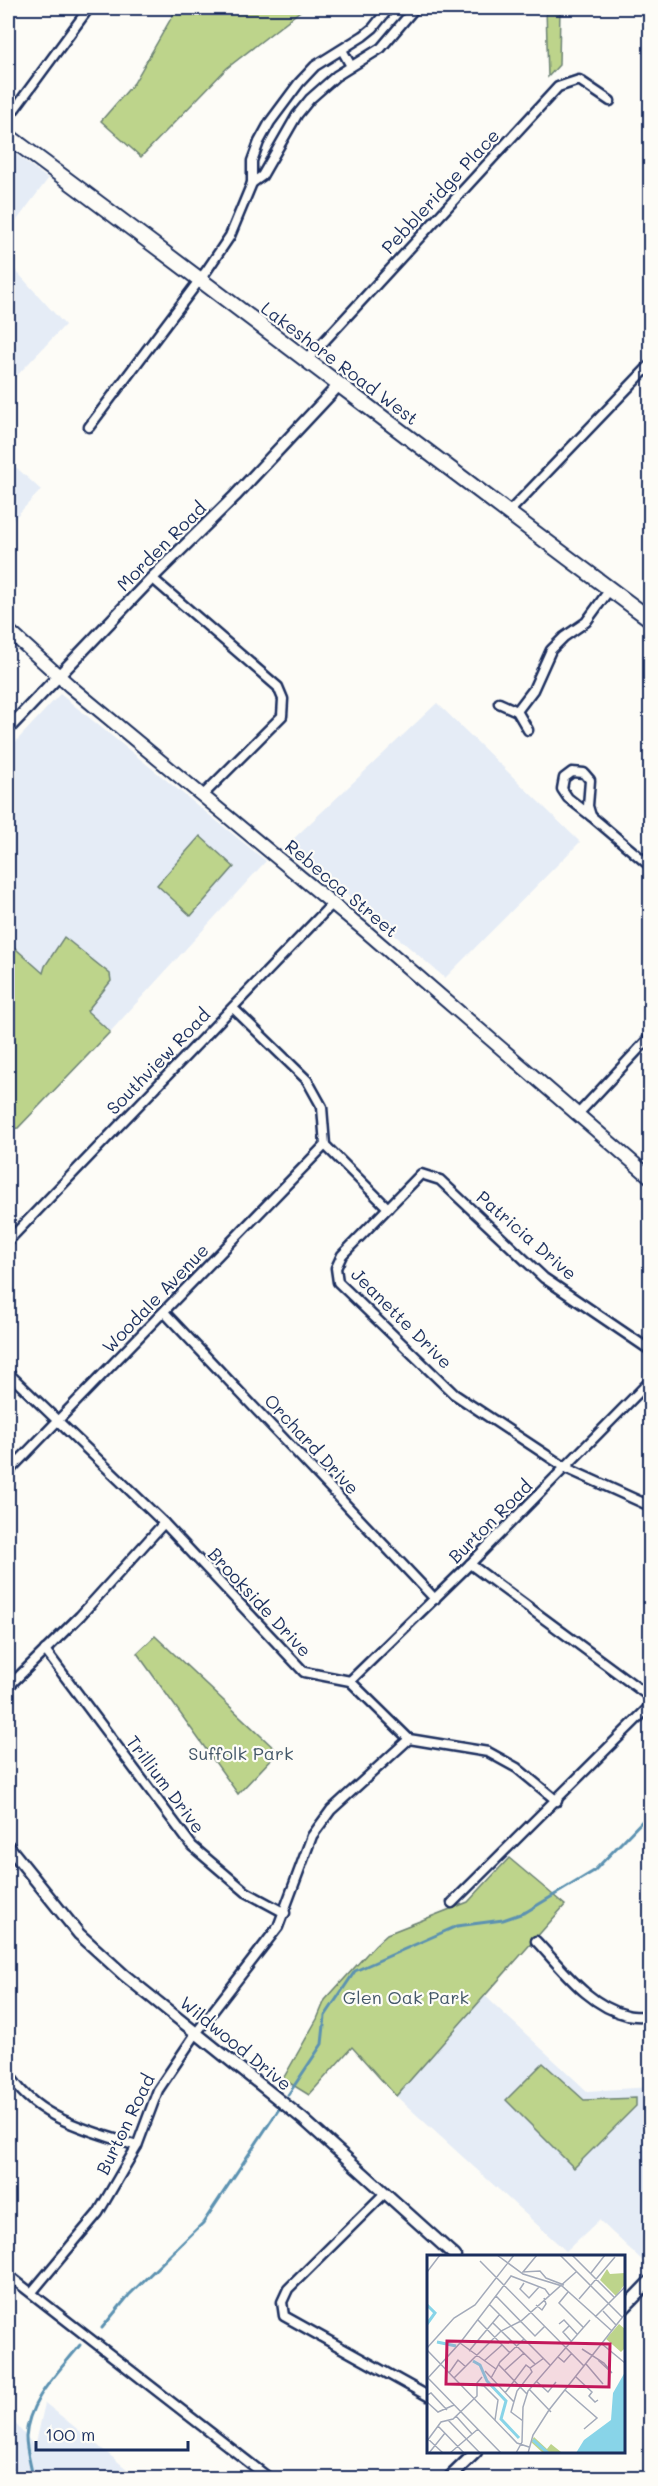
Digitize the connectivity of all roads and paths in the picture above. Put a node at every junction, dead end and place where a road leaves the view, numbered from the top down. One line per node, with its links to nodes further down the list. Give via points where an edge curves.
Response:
1 (89, 8): 9 (street)
2 (389, 8): 4 (street, via 373,28)
3 (415, 8): 5 (street, via 381,48)
4 (342, 50): 5 (street); 7 (street, via 315,66)
5 (351, 66): 8 (street, via 324,86)
6 (610, 101): 13 (street, Pebbleridge Place, via 579,80 558,87)
7 (282, 105): 8 (street); 11 (street, via 259,142 252,161)
8 (297, 115): 11 (street, via 262,176)
9 (8, 118)
10 (8, 136): 12 (main road, Lakeshore Road West)
11 (252, 183): 12 (street, via 230,236)
12 (200, 278): 13 (main road, Lakeshore Road West); 16 (street)
13 (306, 360): 15 (main road, Lakeshore Road West)
14 (651, 365): 17 (street)
15 (338, 386): 17 (main road, Lakeshore Road West); 18 (street, Morden Road)
16 (89, 426)
17 (508, 513): 19 (main road, Lakeshore Road West)
18 (152, 578): 22 (street, Morden Road); 27 (street, via 278,687 283,699 282,716)
19 (610, 589): 20 (main road, Lakeshore Road West); 24 (street, via 586,622 551,650 533,690)
20 (651, 619)
21 (8, 630): 22 (main road, Rebecca Street)
22 (59, 676): 25 (street, Morden Road); 27 (main road, Rebecca Street)
23 (499, 703): 24 (street)
24 (517, 711): 26 (street)
25 (8, 729)
26 (528, 730)
27 (203, 795): 30 (main road, Rebecca Street)
28 (591, 816): 28 (street, via 563,792 563,782 569,774 581,772 590,780); 29 (street)
29 (651, 866)
30 (332, 904): 31 (street, Southview Road); 33 (main road, Rebecca Street)
31 (233, 1008): 34 (street, via 307,1080 322,1107); 37 (street, Southview Road)
32 (651, 1037): 33 (street)
33 (578, 1114): 35 (main road, Rebecca Street)
34 (325, 1145): 36 (street); 38 (street, Woodale Avenue)
35 (651, 1177)
36 (388, 1208): 39 (street, Patricia Drive, via 421,1174 440,1180 544,1278); 43 (street, Jeanette Drive, via 342,1255 336,1268 338,1282 454,1394)
37 (8, 1241)
38 (165, 1313): 42 (street, Woodale Avenue); 48 (street, Orchard Drive)
39 (651, 1350)
40 (8, 1372): 42 (street, Brookside Drive)
41 (651, 1381): 43 (street, Burton Road)
42 (58, 1421): 44 (street, Woodale Avenue); 46 (street, Brookside Drive)
43 (566, 1468): 45 (street, Jeanette Drive); 47 (street, Burton Road)
44 (8, 1472)
45 (651, 1506)
46 (164, 1523): 49 (street); 50 (street, Brookside Drive, via 304,1672)
47 (470, 1564): 48 (street, Burton Road); 52 (street)
48 (435, 1599): 50 (street, Burton Road)
49 (45, 1650): 51 (street); 58 (street, Trillium Drive, via 192,1846 246,1892)
50 (350, 1681): 54 (street)
51 (8, 1687)
52 (651, 1697)
53 (651, 1706): 55 (street)
54 (409, 1739): 55 (street, via 488,1752 518,1768); 58 (street, Burton Road, via 330,1809 312,1836)
55 (557, 1801): 57 (street)
56 (8, 1846): 61 (street, Wildwood Drive, via 79,1934)
57 (452, 1904)
58 (285, 1913): 61 (street, Burton Road)
59 (536, 1941): 60 (street, via 602,2006 628,2015)
60 (651, 2016)
61 (197, 2032): 63 (street, Burton Road, via 158,2090); 64 (street, Wildwood Drive)
62 (8, 2072): 63 (street, via 17,2090 58,2120)
63 (137, 2146): 68 (street, Burton Road, via 98,2213)
64 (385, 2193): 65 (street, Wildwood Drive); 70 (street, via 288,2289 282,2302 284,2316)
65 (454, 2255)
66 (8, 2274): 68 (street)
67 (651, 2281): 69 (street)
68 (32, 2292): 72 (street)
69 (625, 2307)
70 (427, 2395)
71 (474, 2453): 73 (street)
72 (269, 2478)
73 (449, 2478)

